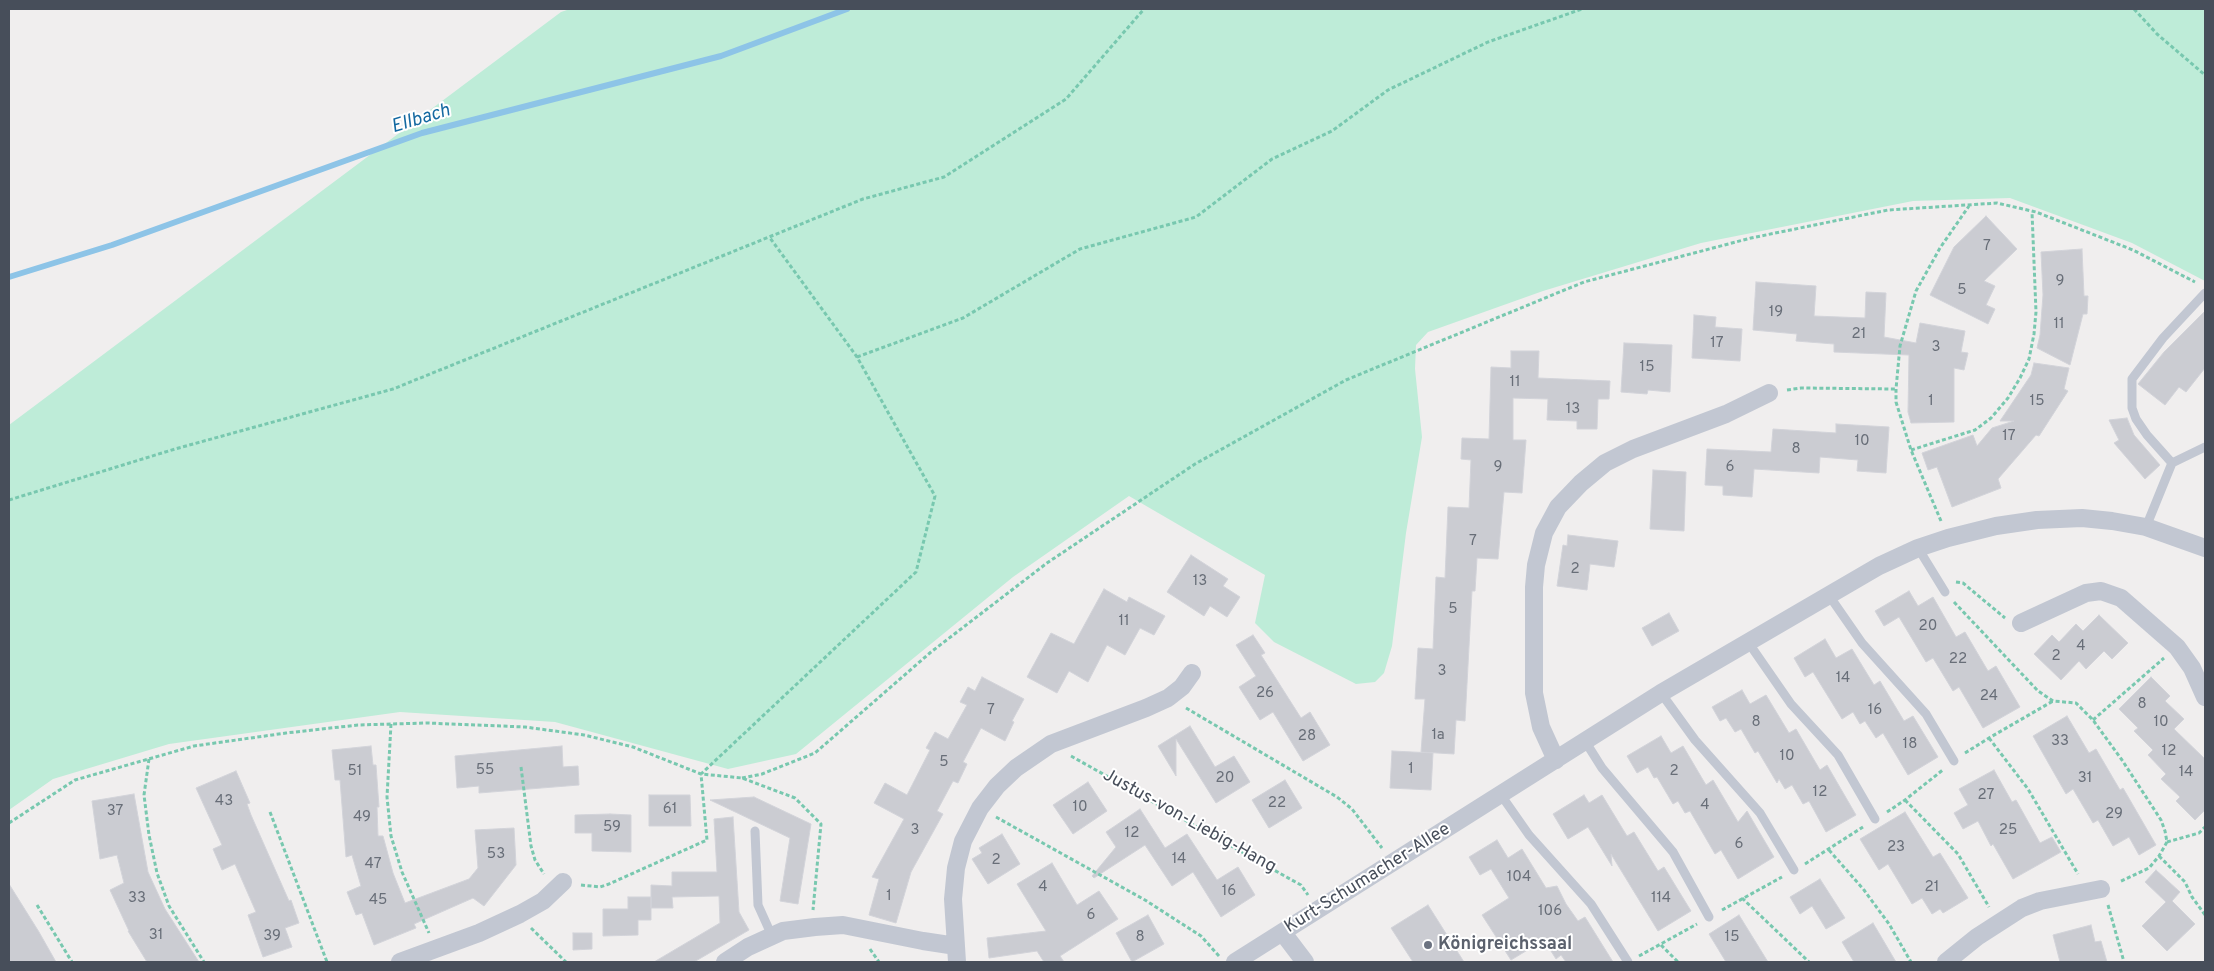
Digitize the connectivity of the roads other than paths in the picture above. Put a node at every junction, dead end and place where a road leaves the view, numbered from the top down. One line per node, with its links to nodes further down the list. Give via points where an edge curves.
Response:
1 (2205, 293): 4 (lane, via 2163,338 2132,379 2132,408 2136,419)
2 (1769, 393): 16 (street, via 1605,463 1558,507 1544,533 1536,564 1534,596 1534,694 1541,727)
3 (2205, 448): 4 (lane)
4 (2172, 463): 5 (lane)
5 (2146, 527): 6 (street, Kurt-Schumacher-Allee, via 2082,518 2037,520 1996,526); 7 (street, Kurt-Schumacher-Allee)
6 (1918, 548): 8 (lane); 9 (street, Kurt-Schumacher-Allee)
7 (2205, 548)
8 (1945, 592)
9 (1828, 594): 11 (street, Kurt-Schumacher-Allee); 17 (lane, via 1862,643 1926,714)
10 (2021, 623): 14 (street, via 2086,593 2102,591 2121,598 2177,647 2192,668)
11 (1748, 642): 13 (street, Kurt-Schumacher-Allee); 19 (lane, via 1791,704 1838,755)
12 (1192, 673): 27 (street, via 1168,698 1051,744 1016,768 997,786 980,808 963,841 956,868 953,899)
13 (1661, 693): 15 (street, Kurt-Schumacher-Allee); 21 (lane, via 1695,740 1760,813)
14 (2205, 697)
15 (1585, 741): 16 (street, Kurt-Schumacher-Allee); 24 (lane, via 1602,768 1673,852)
16 (1556, 760): 18 (street, Kurt-Schumacher-Allee)
17 (1954, 761)
18 (1500, 795): 25 (street, Kurt-Schumacher-Allee); 32 (lane, via 1529,835 1591,904)
19 (1875, 819)
20 (755, 831): 26 (lane, via 758,905)
21 (1794, 870)
22 (559, 887): 28 (street, via 520,914)
23 (2093, 890): 33 (street, via 2040,900 1998,923)
24 (1709, 917)
25 (1283, 933): 30 (street, Kurt-Schumacher-Allee); 31 (street)
26 (772, 936): 27 (street, via 783,931 843,925 923,942); 29 (street)
27 (957, 954)
28 (400, 962)
29 (725, 962)
30 (1235, 962)
31 (1305, 962)
32 (1628, 962)
33 (1946, 962)

